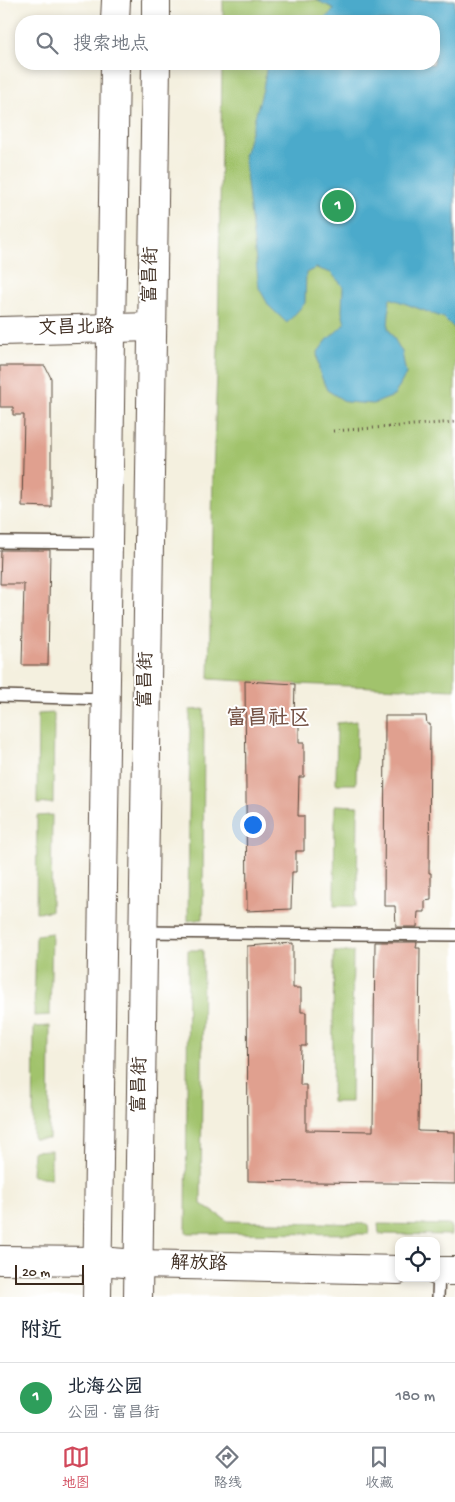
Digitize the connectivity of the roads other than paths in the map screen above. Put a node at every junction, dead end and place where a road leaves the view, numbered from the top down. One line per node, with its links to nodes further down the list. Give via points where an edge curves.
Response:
1 (116, 0): 3 (main road)
2 (156, 0): 4 (main road)
3 (115, 15)
4 (156, 15)
5 (115, 70): 8 (main road)
6 (156, 70): 7 (main road, 富昌街)
7 (152, 327): 8 (main road, 文昌北路); 14 (main road, 富昌街)
8 (111, 328): 9 (main road, 文昌北路); 11 (main road)
9 (0, 331)
10 (0, 542): 11 (lane)
11 (108, 543): 13 (main road)
12 (0, 696): 13 (lane)
13 (106, 699): 17 (main road)
14 (143, 932): 15 (lane); 18 (main road, 富昌街)
15 (455, 935)
16 (0, 1260): 17 (main road, 解放路)
17 (98, 1261): 18 (main road, 解放路); 20 (main road)
18 (138, 1264): 19 (main road, 解放路); 21 (main road, 富昌街)
19 (395, 1270)
20 (97, 1297)
21 (138, 1297)

